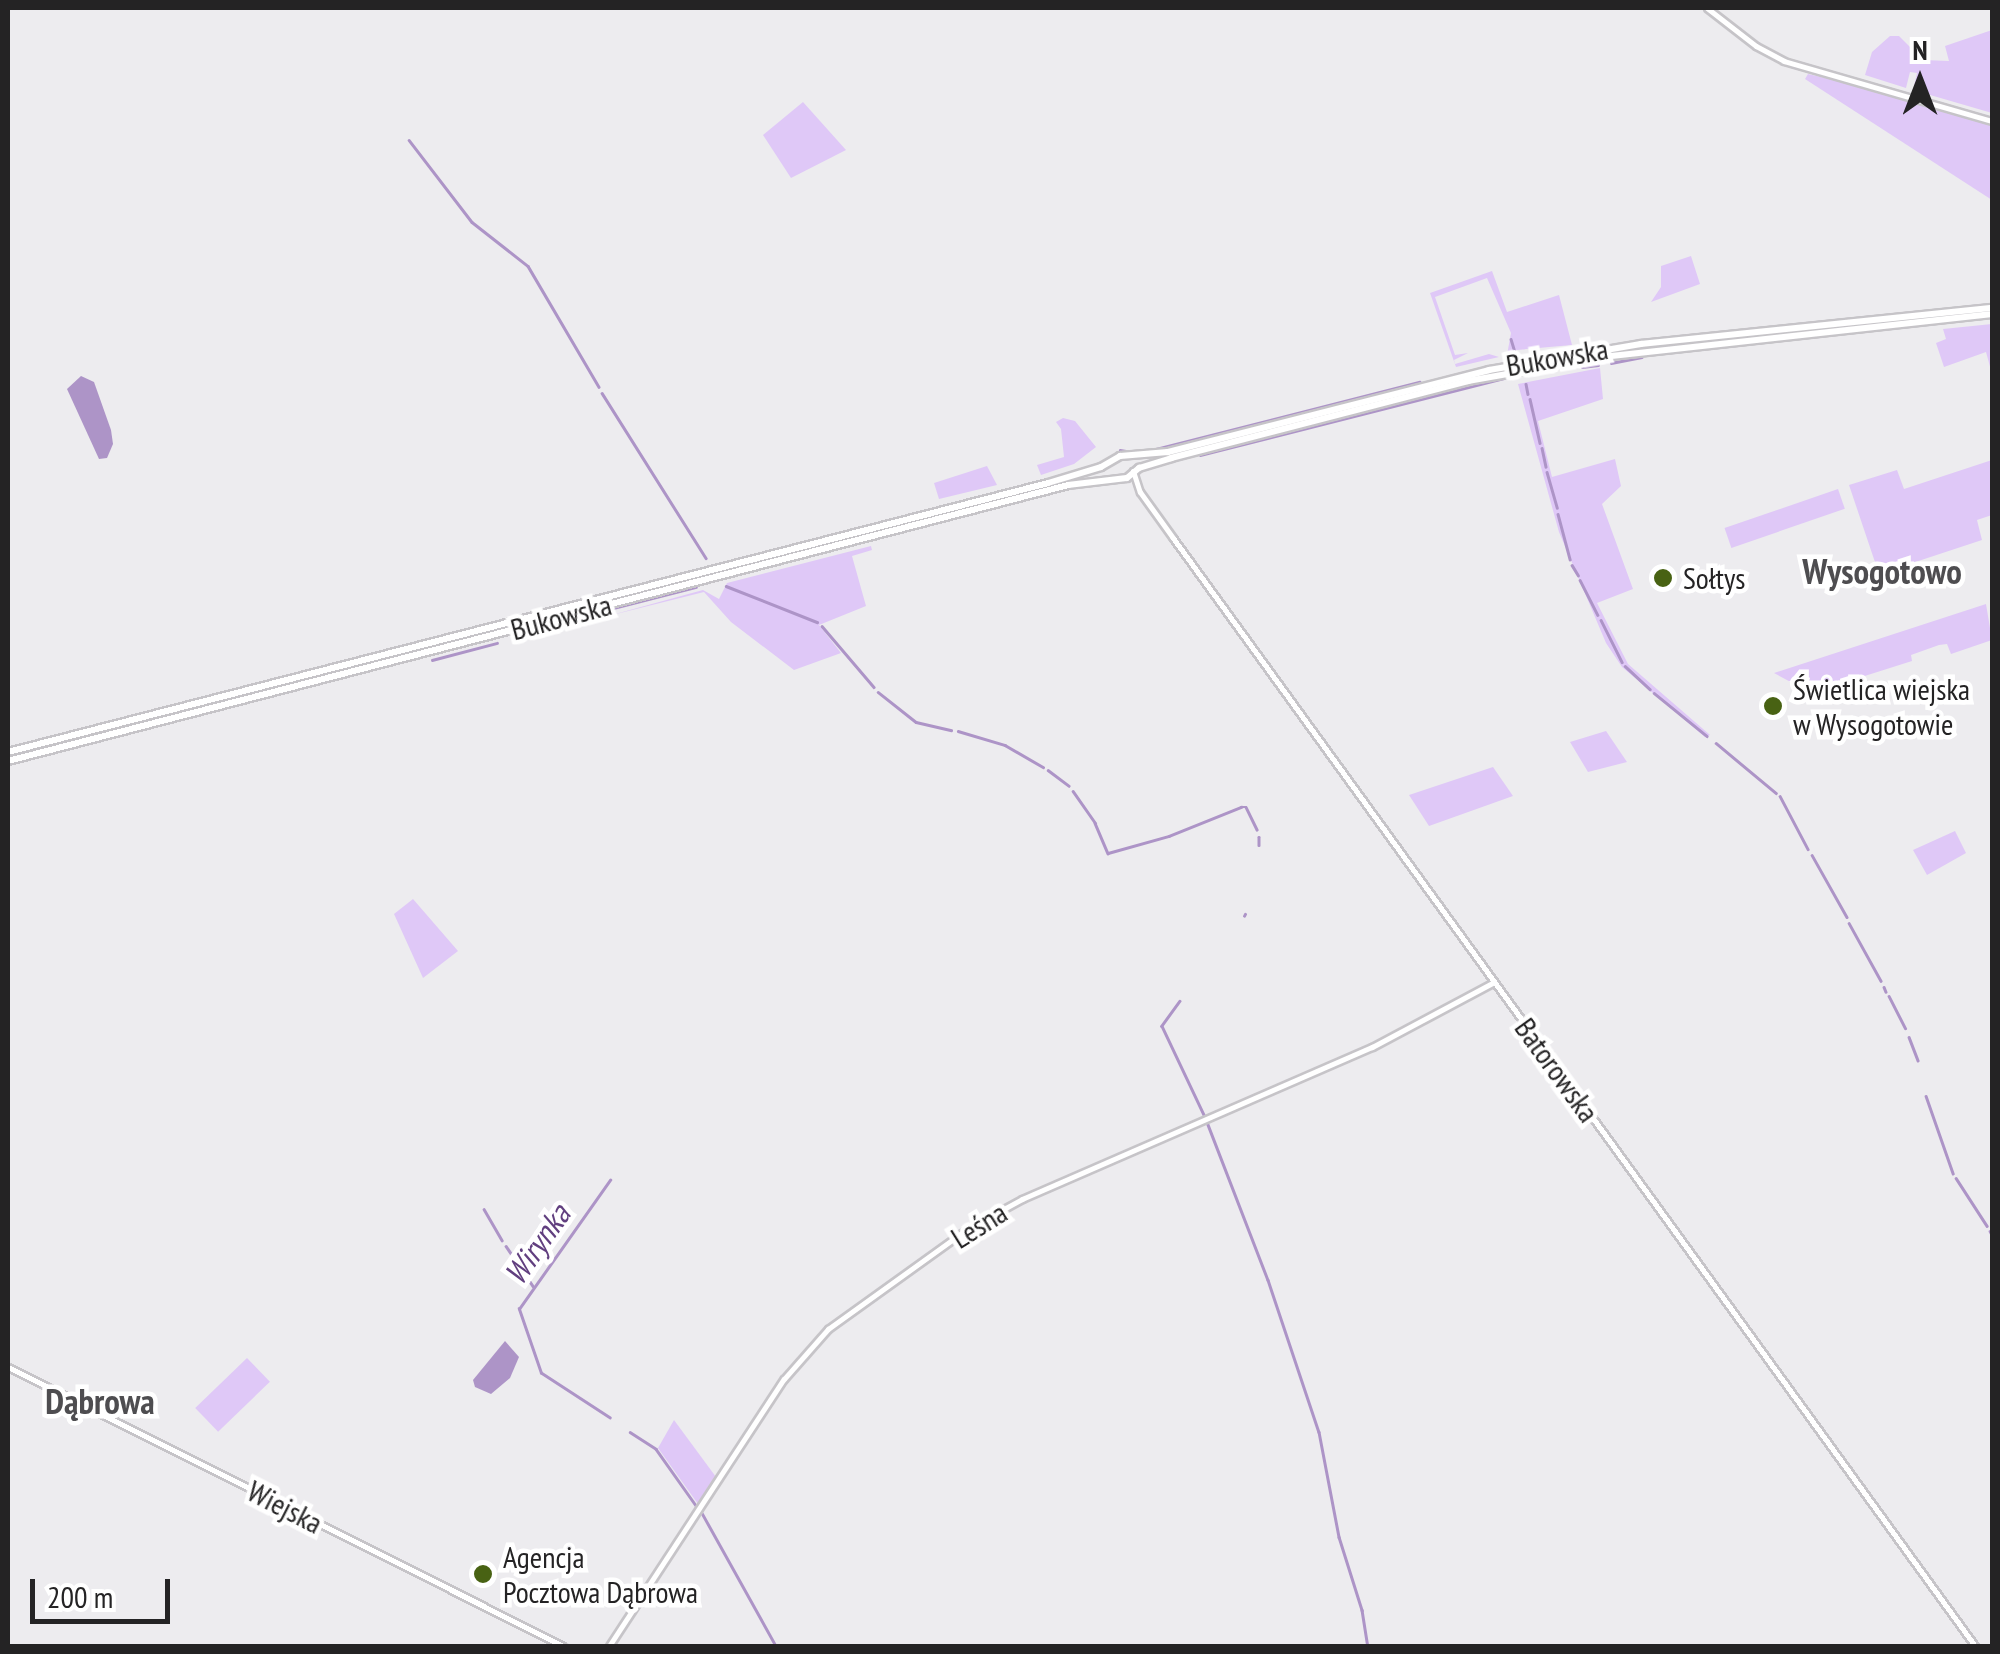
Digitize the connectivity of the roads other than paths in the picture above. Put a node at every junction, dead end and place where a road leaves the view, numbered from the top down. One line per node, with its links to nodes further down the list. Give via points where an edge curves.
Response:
1 (1707, 8): 2 (street, via 1784,61)
2 (1992, 121)
3 (1992, 311): 4 (main road, Bukowska, via 1583,351); 6 (main road, Bukowska, via 1502,374)
4 (1131, 458): 5 (main road, Bukowska); 6 (main road)
5 (1111, 463): 7 (main road); 9 (main road, Bukowska)
6 (1133, 471): 7 (main road, Bukowska); 8 (street, Batorowska)
7 (1118, 478): 8 (street, Batorowska); 10 (main road, Bukowska, via 1068,484)
8 (1140, 492): 11 (street, Batorowska)
9 (8, 752)
10 (8, 761)
11 (1494, 982): 14 (street, Leśna, via 1372,1047 1022,1199 967,1228 828,1330 784,1379); 15 (street, Batorowska)
12 (8, 1366): 13 (street, Wiejska)
13 (563, 1646)
14 (609, 1646)
15 (1975, 1646)

